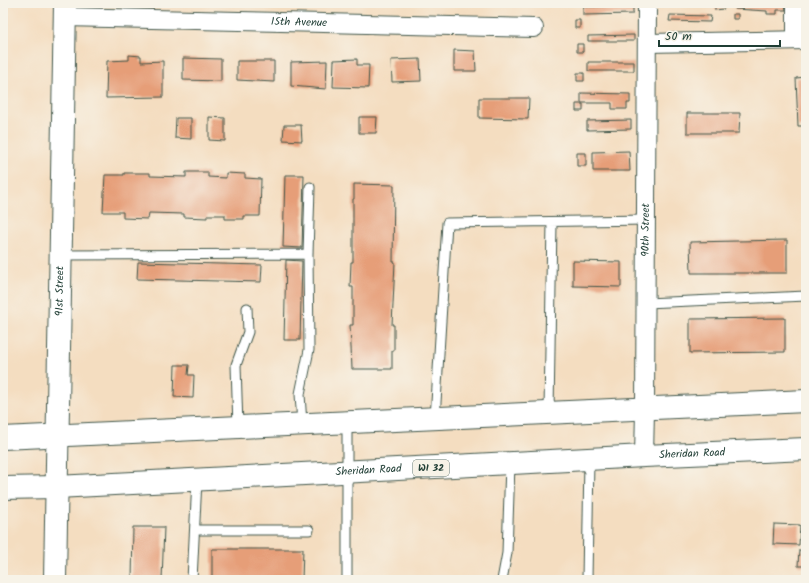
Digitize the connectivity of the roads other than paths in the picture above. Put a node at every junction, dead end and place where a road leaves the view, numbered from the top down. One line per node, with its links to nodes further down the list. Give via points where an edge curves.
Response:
1 (648, 3): 6 (street, 90th Street)
2 (796, 3): 5 (street)
3 (64, 10): 4 (street, 15th Avenue); 11 (main road, 91st Street)
4 (534, 28)
5 (801, 40): 6 (street)
6 (647, 43): 8 (street, 90th Street)
7 (310, 187): 10 (lane)
8 (646, 220): 9 (lane); 13 (street, 90th Street)
9 (552, 222): 17 (lane); 18 (lane, via 447,223)
10 (308, 254): 11 (lane); 20 (lane, via 309,350 300,394)
11 (61, 255): 22 (main road, 91st Street)
12 (806, 296): 13 (lane)
13 (646, 303): 16 (street, 90th Street)
14 (247, 308): 21 (lane, via 248,332 236,365)
15 (806, 401): 16 (main road)
16 (646, 410): 17 (main road); 25 (street, 90th Street)
17 (549, 414): 18 (main road)
18 (435, 419): 19 (main road)
19 (347, 422): 20 (main road); 28 (lane)
20 (302, 424): 21 (main road)
21 (238, 427): 22 (main road)
22 (58, 434): 23 (main road); 30 (main road, 91st Street)
23 (3, 438)
24 (806, 449): 25 (main road, Sheridan Road / WI 32)
25 (644, 456): 26 (main road, Sheridan Road / WI 32)
26 (589, 460): 27 (main road, Sheridan Road / WI 32); 38 (lane)
27 (510, 464): 28 (main road, Sheridan Road / WI 32); 37 (lane, via 507,554)
28 (348, 472): 29 (main road, Sheridan Road / WI 32); 36 (lane)
29 (197, 480): 30 (main road, Sheridan Road / WI 32); 32 (lane)
30 (57, 487): 31 (main road, Sheridan Road / WI 32); 34 (main road, 91st Street)
31 (3, 488)
32 (195, 530): 33 (lane); 35 (lane)
33 (309, 530)
34 (55, 580)
35 (192, 580)
36 (348, 580)
37 (502, 580)
38 (587, 580)

